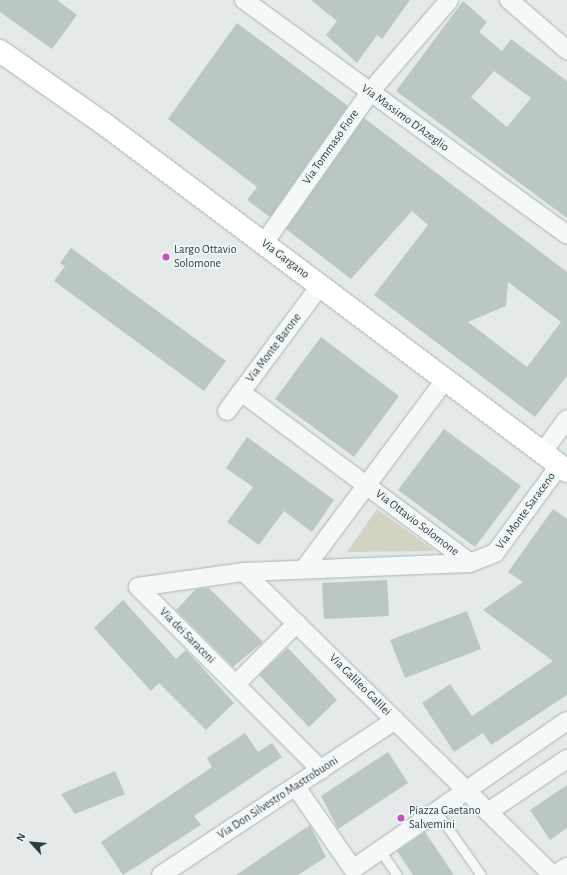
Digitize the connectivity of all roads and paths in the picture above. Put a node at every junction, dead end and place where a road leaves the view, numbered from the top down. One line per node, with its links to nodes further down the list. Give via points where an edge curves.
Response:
1 (244, 0): 6 (street, Via Massimo D'Azeglio)
2 (449, 0): 6 (street, Via Tommaso Fiore)
3 (509, 0): 4 (street)
4 (567, 50)
5 (0, 51): 8 (main road, Via Gargano, via 107,126)
6 (370, 92): 7 (street, Via Massimo D'Azeglio); 8 (street, Via Tommaso Fiore)
7 (567, 235)
8 (264, 243): 9 (main road, Via Gargano)
9 (320, 286): 10 (main road, Via Gargano); 11 (street, Via Monte Barone)
10 (444, 380): 14 (main road, Via Gargano); 16 (street)
11 (241, 392): 12 (street, Via Monte Barone); 16 (street, Via Ottavio Solomone)
12 (227, 411)
13 (567, 419): 14 (street, Via Monte Saraceno)
14 (542, 452): 15 (main road, Via Gargano)
15 (563, 469): 17 (street, Via Monte Saraceno, via 495,553)
16 (366, 485): 17 (street, Via Ottavio Solomone); 18 (street)
17 (470, 563): 18 (street, Via Ottavio Solomone)
18 (304, 569): 19 (street, Via Ottavio Solomone)
19 (244, 572): 20 (street, Via Galileo Galilei); 21 (street, Via dei Saraceni, via 138,587)
20 (297, 623): 21 (street); 22 (street, Via Galileo Galilei)
21 (236, 684): 25 (street, Via dei Saraceni)
22 (395, 720): 25 (street, Via Don Silvestro Mastrobuoni); 27 (street, Via Galileo Galilei)
23 (567, 721): 27 (street)
24 (567, 759): 29 (street)
25 (321, 770): 26 (street, Via Don Silvestro Mastrobuoni)
26 (296, 787): 32 (street); 33 (street, Via Don Silvestro Mastrobuoni)
27 (466, 790): 28 (street); 29 (street, Via Galileo Galilei)
28 (436, 811): 30 (street); 35 (lane)
29 (488, 812): 36 (street, Via Galileo Galilei)
30 (380, 850): 32 (street); 34 (lane)
31 (567, 867): 36 (street)
32 (351, 872)
33 (161, 875)
34 (397, 875)
35 (481, 875)
36 (553, 875)

